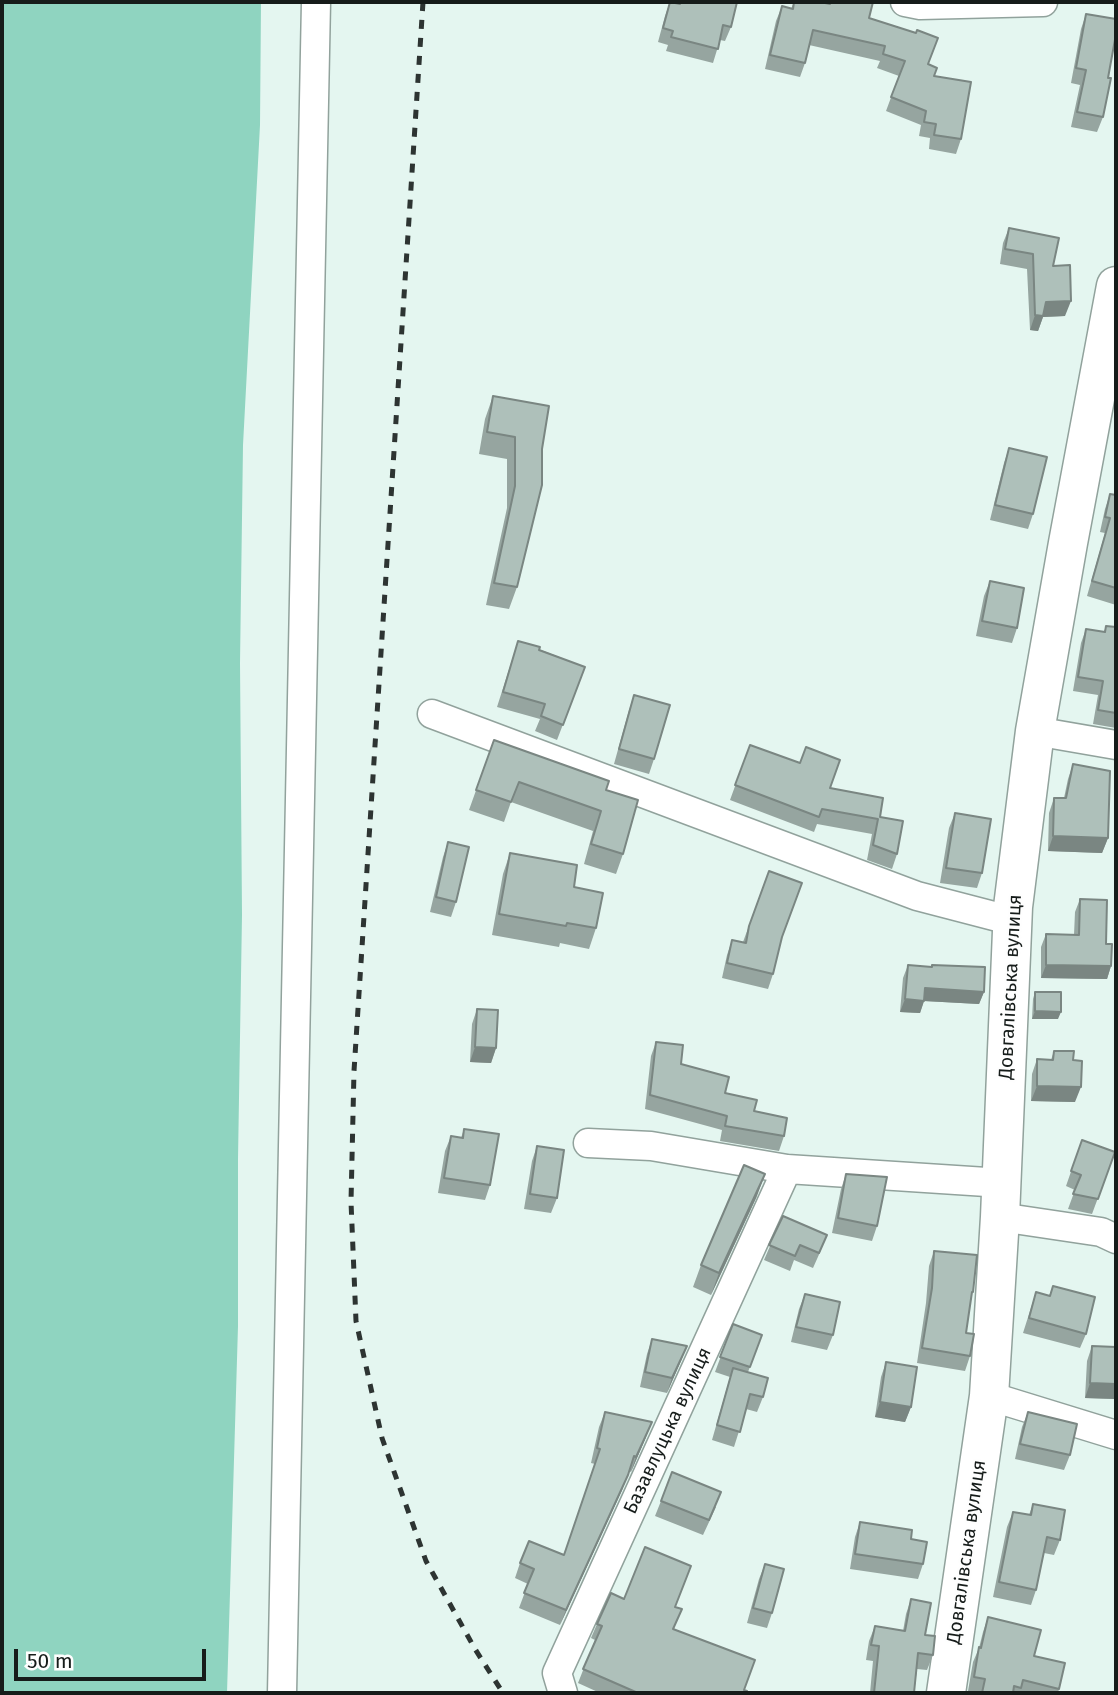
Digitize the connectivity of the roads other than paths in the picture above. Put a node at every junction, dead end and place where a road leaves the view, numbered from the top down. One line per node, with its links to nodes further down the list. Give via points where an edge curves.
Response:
1 (316, 2): 15 (street)
2 (905, 2): 3 (street)
3 (1043, 2)
4 (1116, 286): 6 (street, Довгалівська вулиця)
5 (432, 714): 8 (street, via 917,896)
6 (1035, 731): 7 (street); 8 (street, Довгалівська вулиця)
7 (1116, 745)
8 (1013, 920): 11 (street, Довгалівська вулиця)
9 (588, 1143): 10 (street, via 651,1146)
10 (787, 1169): 11 (street); 16 (street, Базавлуцька вулиця, via 557,1673)
11 (1001, 1200): 12 (street); 13 (street, Довгалівська вулиця)
12 (1116, 1239)
13 (989, 1396): 14 (street); 17 (street, Довгалівська вулиця)
14 (1116, 1435)
15 (282, 1693)
16 (563, 1693)
17 (946, 1693)

